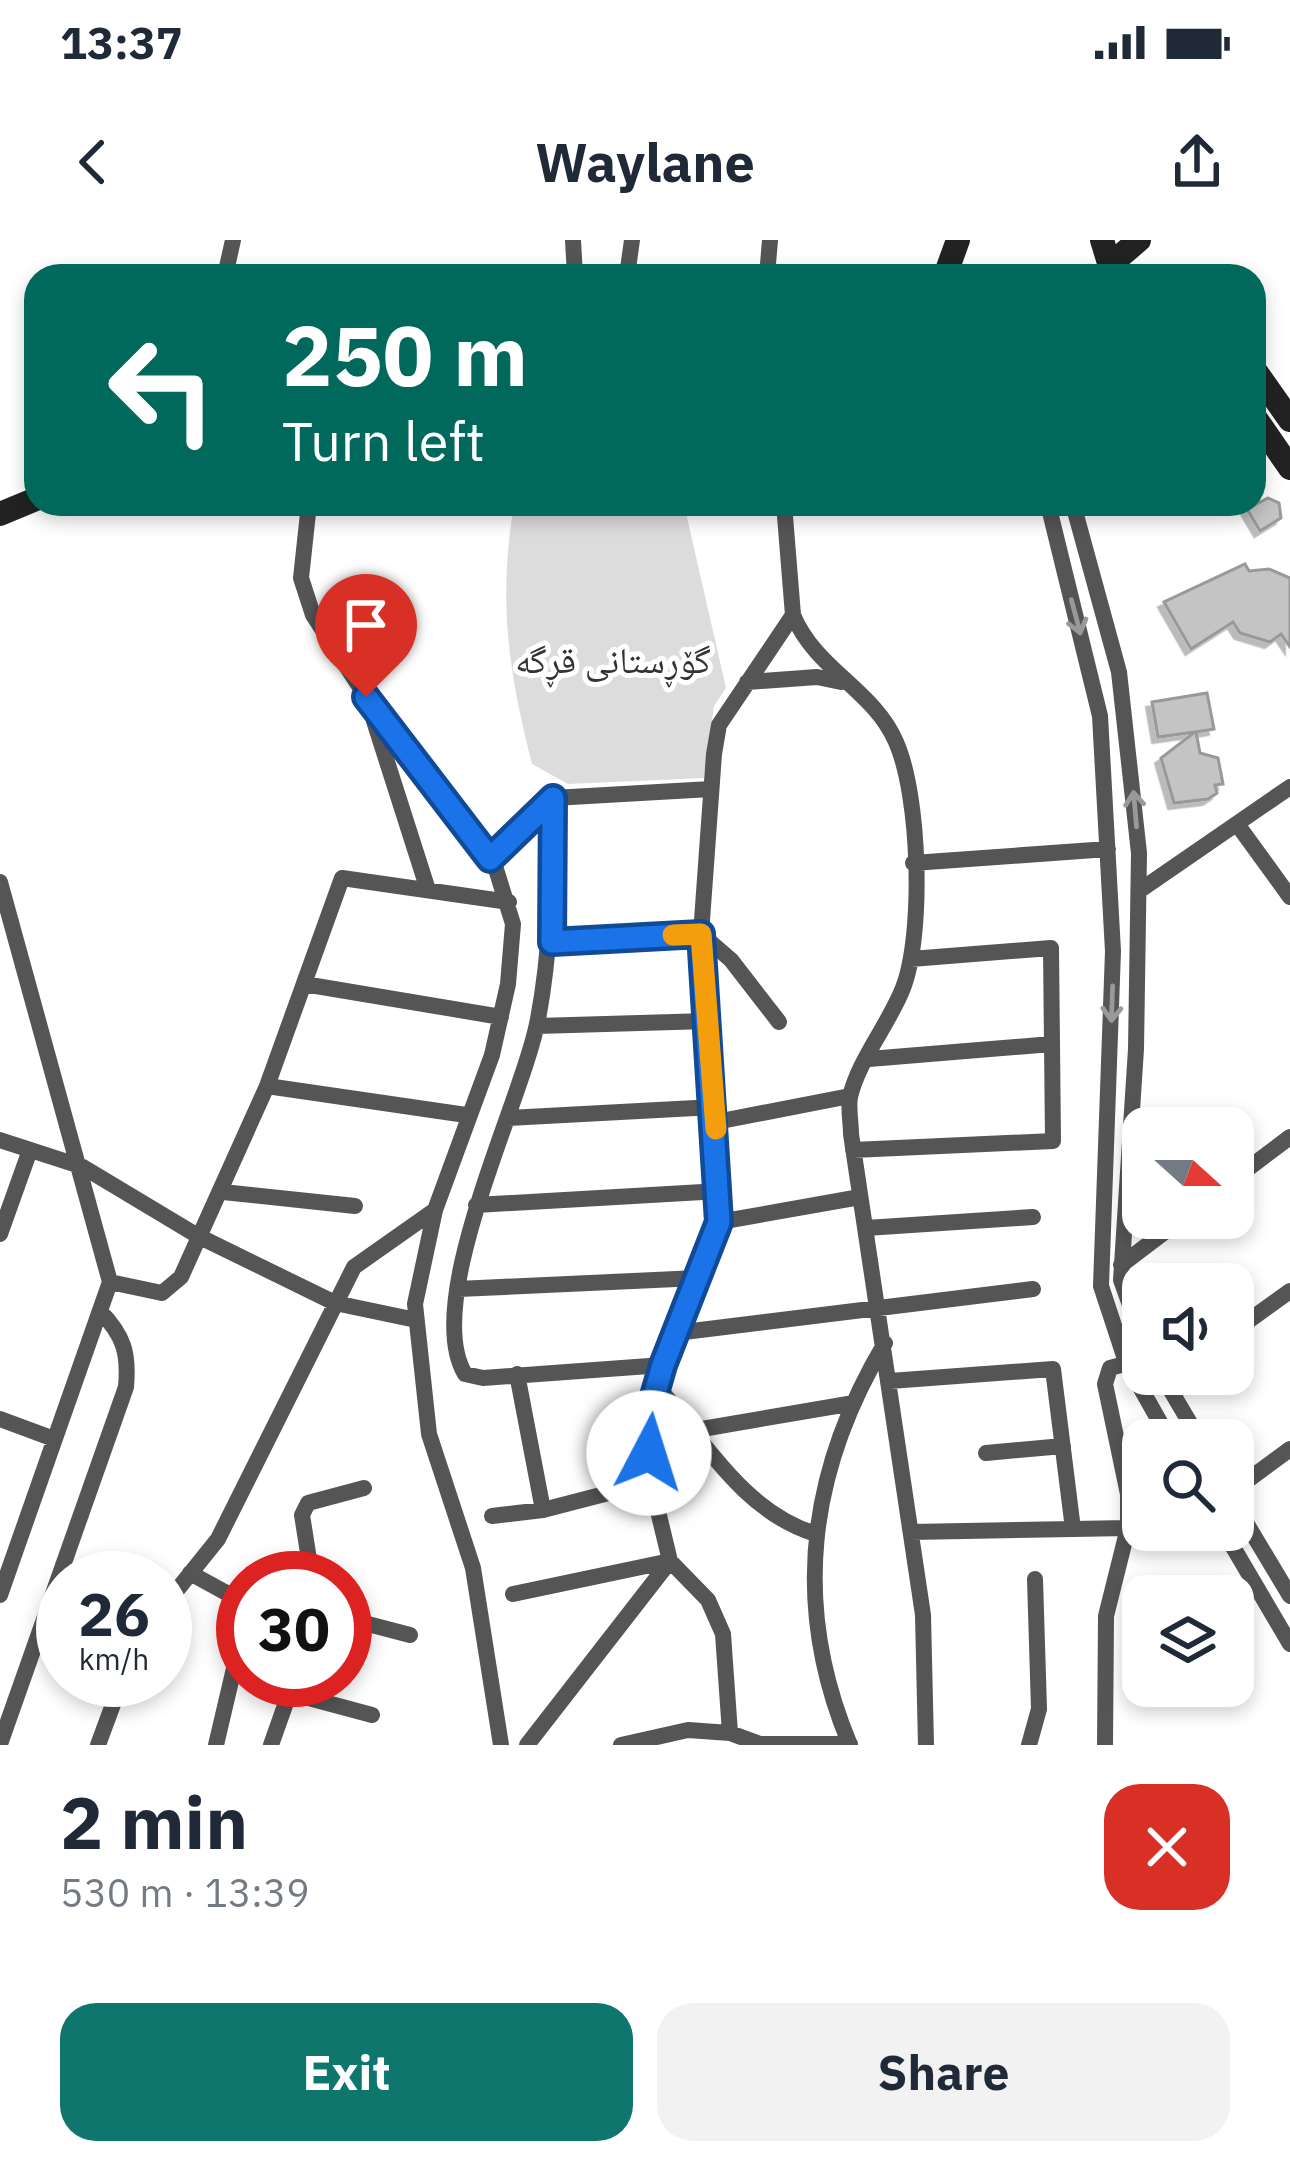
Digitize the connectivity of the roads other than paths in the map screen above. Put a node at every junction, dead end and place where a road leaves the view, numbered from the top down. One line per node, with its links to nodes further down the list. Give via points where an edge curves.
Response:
1 (1139, 240): 2 (street)
2 (1113, 264)
3 (1266, 386): 4 (street)
4 (1290, 420)
5 (1266, 433): 6 (street)
6 (1290, 468)
7 (307, 516): 14 (street, via 305,596)
8 (785, 516): 11 (street)
9 (1051, 516): 19 (street, one-way to 19, via 1096,691)
10 (1076, 516): 24 (street, one-way to 10, via 1119,672)
11 (793, 615): 12 (street); 13 (street)
12 (747, 682): 13 (street); 16 (street, via 719,725)
13 (841, 682): 21 (street, via 873,704 895,739 911,782)
14 (366, 697): 20 (street); 23 (street)
15 (1290, 787): 18 (street)
16 (711, 789): 17 (street); 27 (street)
17 (553, 798): 20 (street); 28 (street)
18 (1238, 824): 24 (street); 25 (street)
19 (1108, 849): 21 (street); 73 (street, one-way to 73, via 1113,951 1101,1286)
20 (490, 859): 26 (street)
21 (913, 863): 29 (street)
22 (0, 882): 47 (street)
23 (428, 890): 26 (street); 30 (street, via 342,878)
24 (1139, 891): 60 (street)
25 (1290, 897)
26 (508, 902): 31 (street, via 512,953)
27 (701, 934): 28 (street); 32 (street); 33 (street)
28 (552, 942): 34 (street)
29 (911, 959): 35 (street, via 1051,948); 36 (street)
30 (304, 984): 31 (street); 37 (street)
31 (501, 1017): 40 (street)
32 (708, 1021): 34 (street); 39 (street)
33 (779, 1022)
34 (537, 1026): 41 (street)
35 (1052, 1044): 36 (street); 45 (street, via 1053,1141)
36 (869, 1059): 38 (street)
37 (267, 1086): 40 (street); 49 (street)
38 (850, 1096): 39 (street); 45 (street)
39 (715, 1114): 41 (street); 48 (street)
40 (466, 1115): 53 (street)
41 (508, 1118): 51 (street)
42 (1290, 1137): 46 (street)
43 (0, 1140): 44 (street)
44 (30, 1150): 47 (street); 57 (street)
45 (853, 1150): 50 (street)
46 (1254, 1164)
47 (82, 1167): 58 (street); 63 (street)
48 (720, 1191): 51 (street); 55 (street)
49 (223, 1192): 52 (street); 58 (street)
50 (860, 1196): 55 (street); 56 (street)
51 (476, 1204): 64 (street)
52 (355, 1206)
53 (435, 1210): 67 (street, via 354,1267); 71 (street)
54 (1034, 1217): 56 (street)
55 (719, 1222): 61 (street)
56 (866, 1228): 68 (street)
57 (0, 1234)
58 (198, 1236): 63 (street, via 181,1277 162,1293); 67 (street)
59 (1155, 1239): 60 (street)
60 (1121, 1265): 62 (street)
61 (698, 1278): 64 (street); 72 (street)
62 (1122, 1279)
63 (110, 1282): 69 (street)
64 (458, 1288): 77 (street, via 457,1361 465,1374)
65 (1033, 1288): 68 (street)
66 (1290, 1291): 70 (street)
67 (335, 1303): 71 (street); 103 (street, via 218,1539)
68 (880, 1307): 72 (street); 74 (street)
69 (100, 1311): 83 (street); 118 (street, via 127,1348 126,1388)
70 (1254, 1317)
71 (416, 1320): 122 (street, via 429,1434 473,1568)
72 (676, 1333): 76 (street)
73 (1122, 1334)
74 (885, 1343): 78 (street); 80 (street)
75 (1122, 1364): 87 (street, via 1110,1368 1105,1384)
76 (663, 1365): 77 (street); 79 (street)
77 (517, 1374): 91 (street)
78 (890, 1381): 84 (street, via 1053,1369); 95 (street)
79 (657, 1386): 82 (street); 89 (street, via 646,1424)
80 (848, 1404): 82 (street); 96 (street)
81 (0, 1419): 83 (street)
82 (696, 1430): 96 (street, via 750,1498 788,1526)
83 (54, 1438): 102 (street)
84 (1063, 1446): 86 (street); 94 (street)
85 (1290, 1449): 88 (street)
86 (986, 1453)
87 (1122, 1466)
88 (1254, 1476)
89 (651, 1482): 91 (street); 101 (street)
90 (364, 1488): 98 (street, via 308,1504)
91 (543, 1510): 92 (street)
92 (492, 1516)
93 (1122, 1528): 94 (street)
94 (1072, 1529): 95 (street)
95 (911, 1532): 126 (street, via 926,1645)
96 (815, 1534): 125 (street, via 819,1656)
97 (1254, 1536): 107 (street)
98 (308, 1551)
99 (1122, 1551): 128 (street, via 1106,1616)
100 (1235, 1551): 110 (street)
101 (670, 1561): 105 (street); 116 (street, via 717,1616); 123 (street)
102 (4, 1569): 106 (street)
103 (192, 1571)
104 (1035, 1579): 127 (street, via 1039,1709)
105 (513, 1594)
106 (0, 1595)
107 (1290, 1596)
108 (372, 1625): 109 (street)
109 (410, 1635)
110 (1290, 1644)
111 (112, 1707): 119 (street)
112 (225, 1707): 120 (street)
113 (285, 1707): 121 (street)
114 (350, 1707): 115 (street)
115 (372, 1715)
116 (730, 1733): 117 (street); 125 (street, via 760,1744)
117 (689, 1737): 124 (street)
118 (0, 1744)
119 (98, 1745)
120 (216, 1745)
121 (271, 1745)
122 (501, 1745)
123 (527, 1745)
124 (621, 1745)
125 (850, 1745)
126 (926, 1745)
127 (1029, 1745)
128 (1105, 1745)

